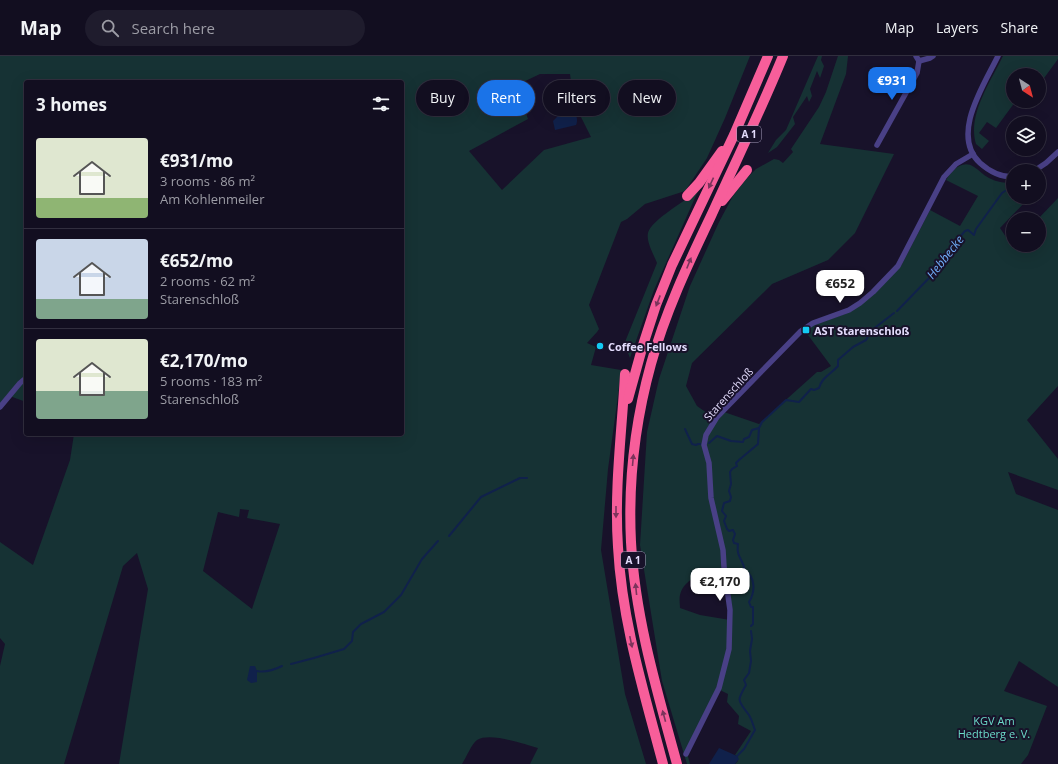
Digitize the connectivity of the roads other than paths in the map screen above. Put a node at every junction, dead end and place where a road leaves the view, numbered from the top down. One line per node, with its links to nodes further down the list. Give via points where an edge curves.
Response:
1 (768, 56): 6 (highway, A 1)
2 (784, 56): 14 (highway, A 1)
3 (933, 56): 5 (street)
4 (998, 56): 9 (street, via 969,118 968,138)
5 (918, 59): 7 (street, via 917,73)
6 (734, 135): 13 (highway); 18 (highway, A 1, one-way to 18, via 672,265 656,305)
7 (877, 145)
8 (1058, 152): 10 (street)
9 (973, 154): 12 (street, via 986,169); 19 (street, Starenschloß, via 956,164 944,177 898,266 890,275 860,303 849,310 813,323 801,332 717,417 706,435 704,445 709,463 711,498 723,550 730,610 729,649 719,688)
10 (1046, 164)
11 (747, 170): 14 (highway)
12 (1006, 176)
13 (687, 196)
14 (713, 212): 21 (highway, A 1, one-way to 14, via 649,659 637,597 631,543 632,471 636,432 651,365 692,255)
15 (625, 374): 18 (highway)
16 (24, 380): 17 (street)
17 (0, 408)
18 (623, 423): 20 (highway, A 1, one-way to 20, via 616,515 622,591 633,654)
19 (686, 754)
20 (662, 761)
21 (677, 764)

